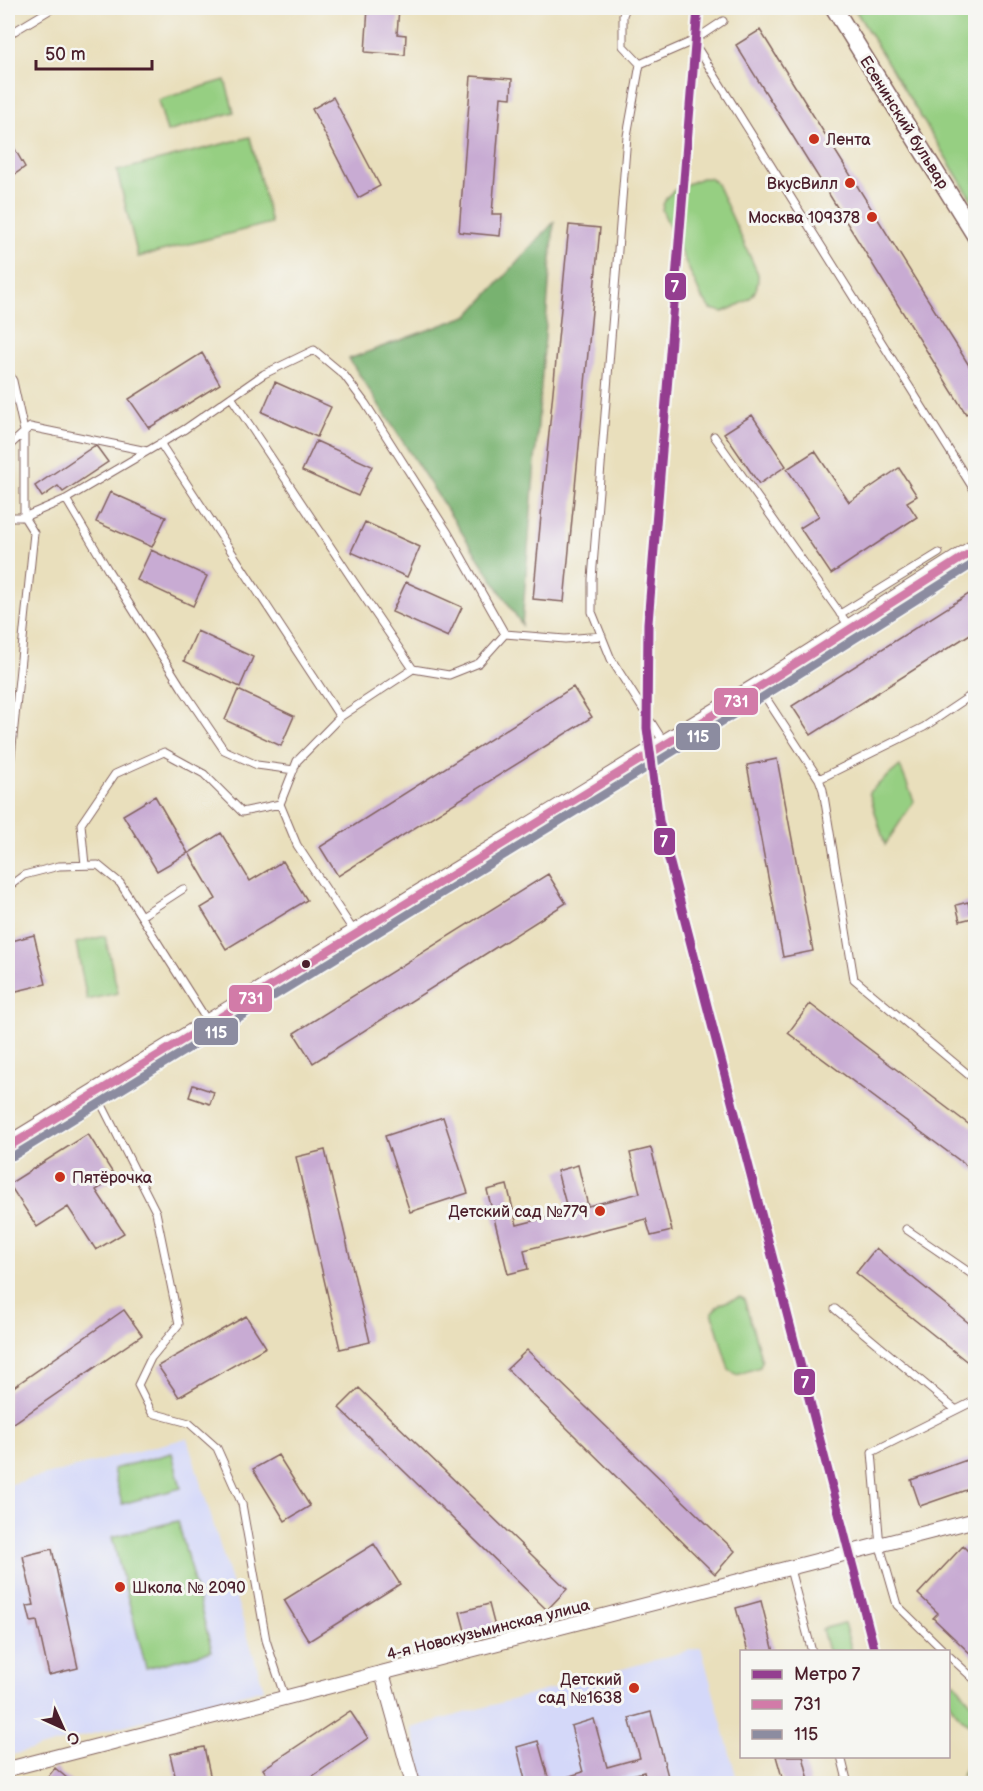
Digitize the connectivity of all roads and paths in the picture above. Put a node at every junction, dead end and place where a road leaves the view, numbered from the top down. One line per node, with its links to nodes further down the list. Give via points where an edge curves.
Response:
1 (52, 8): 5 (lane)
2 (626, 8): 7 (lane, via 623,46)
3 (834, 8): 8 (street, Есенинский бульвар)
4 (723, 21): 6 (lane)
5 (8, 35)
6 (693, 40): 7 (lane); 16 (lane)
7 (640, 64): 24 (lane, via 627,136 592,579 591,612)
8 (975, 237)
9 (8, 372): 11 (lane)
10 (231, 397): 13 (lane); 23 (lane, via 264,374 314,350 344,375 448,533); 25 (lane)
11 (24, 431): 14 (lane); 15 (lane, via 30,427); 19 (lane)
12 (714, 436): 22 (lane)
13 (160, 443): 15 (lane); 28 (lane)
14 (8, 447)
15 (147, 451): 17 (lane)
16 (975, 493)
17 (66, 499): 19 (lane); 30 (lane, via 224,750 257,765)
18 (8, 517): 19 (lane)
19 (24, 517): 32 (lane, via 34,533)
20 (975, 549): 22 (main road)
21 (939, 553): 22 (lane)
22 (845, 621): 26 (main road)
23 (505, 634): 24 (lane, via 565,639); 25 (lane, via 479,663 449,675)
24 (602, 636): 29 (lane, via 611,659)
25 (413, 669): 28 (lane)
26 (759, 687): 29 (main road); 31 (lane)
27 (974, 697): 31 (lane, via 924,727)
28 (340, 717): 30 (lane, via 297,761)
29 (665, 744): 38 (main road)
30 (294, 770): 33 (lane)
31 (819, 779): 40 (lane, via 854,979)
32 (8, 785)
33 (280, 804): 34 (lane, via 242,812 204,774 164,752 115,774 81,824); 38 (lane, via 297,845)
34 (85, 865): 35 (lane, via 59,866 24,875); 37 (lane, via 98,865 120,883)
35 (8, 887)
36 (183, 889): 37 (lane)
37 (141, 916): 39 (lane)
38 (355, 934): 39 (main road)
39 (209, 1024): 41 (main road)
40 (975, 1081)
41 (96, 1093): 42 (main road); 56 (lane, via 156,1212 179,1324 151,1358 138,1385 152,1413 189,1423 217,1448 242,1504 266,1640)
42 (8, 1147)
43 (906, 1229): 44 (lane)
44 (975, 1277)
45 (835, 1309): 47 (lane)
46 (975, 1400): 47 (lane)
47 (956, 1410): 49 (lane, via 872,1452)
48 (975, 1520): 49 (street, 4-я Новокузьминская улица)
49 (880, 1546): 50 (street, 4-я Новокузьминская улица); 52 (lane, via 897,1605)
50 (790, 1569): 51 (lane); 54 (street, 4-я Новокузьминская улица)
51 (811, 1650)
52 (943, 1650)
53 (950, 1657): 55 (lane)
54 (382, 1673): 56 (street, 4-я Новокузьминская улица); 59 (street)
55 (975, 1681)
56 (285, 1698): 58 (street, 4-я Новокузьминская улица)
57 (842, 1758): 60 (lane)
58 (8, 1769)
59 (413, 1784)
60 (848, 1784)

